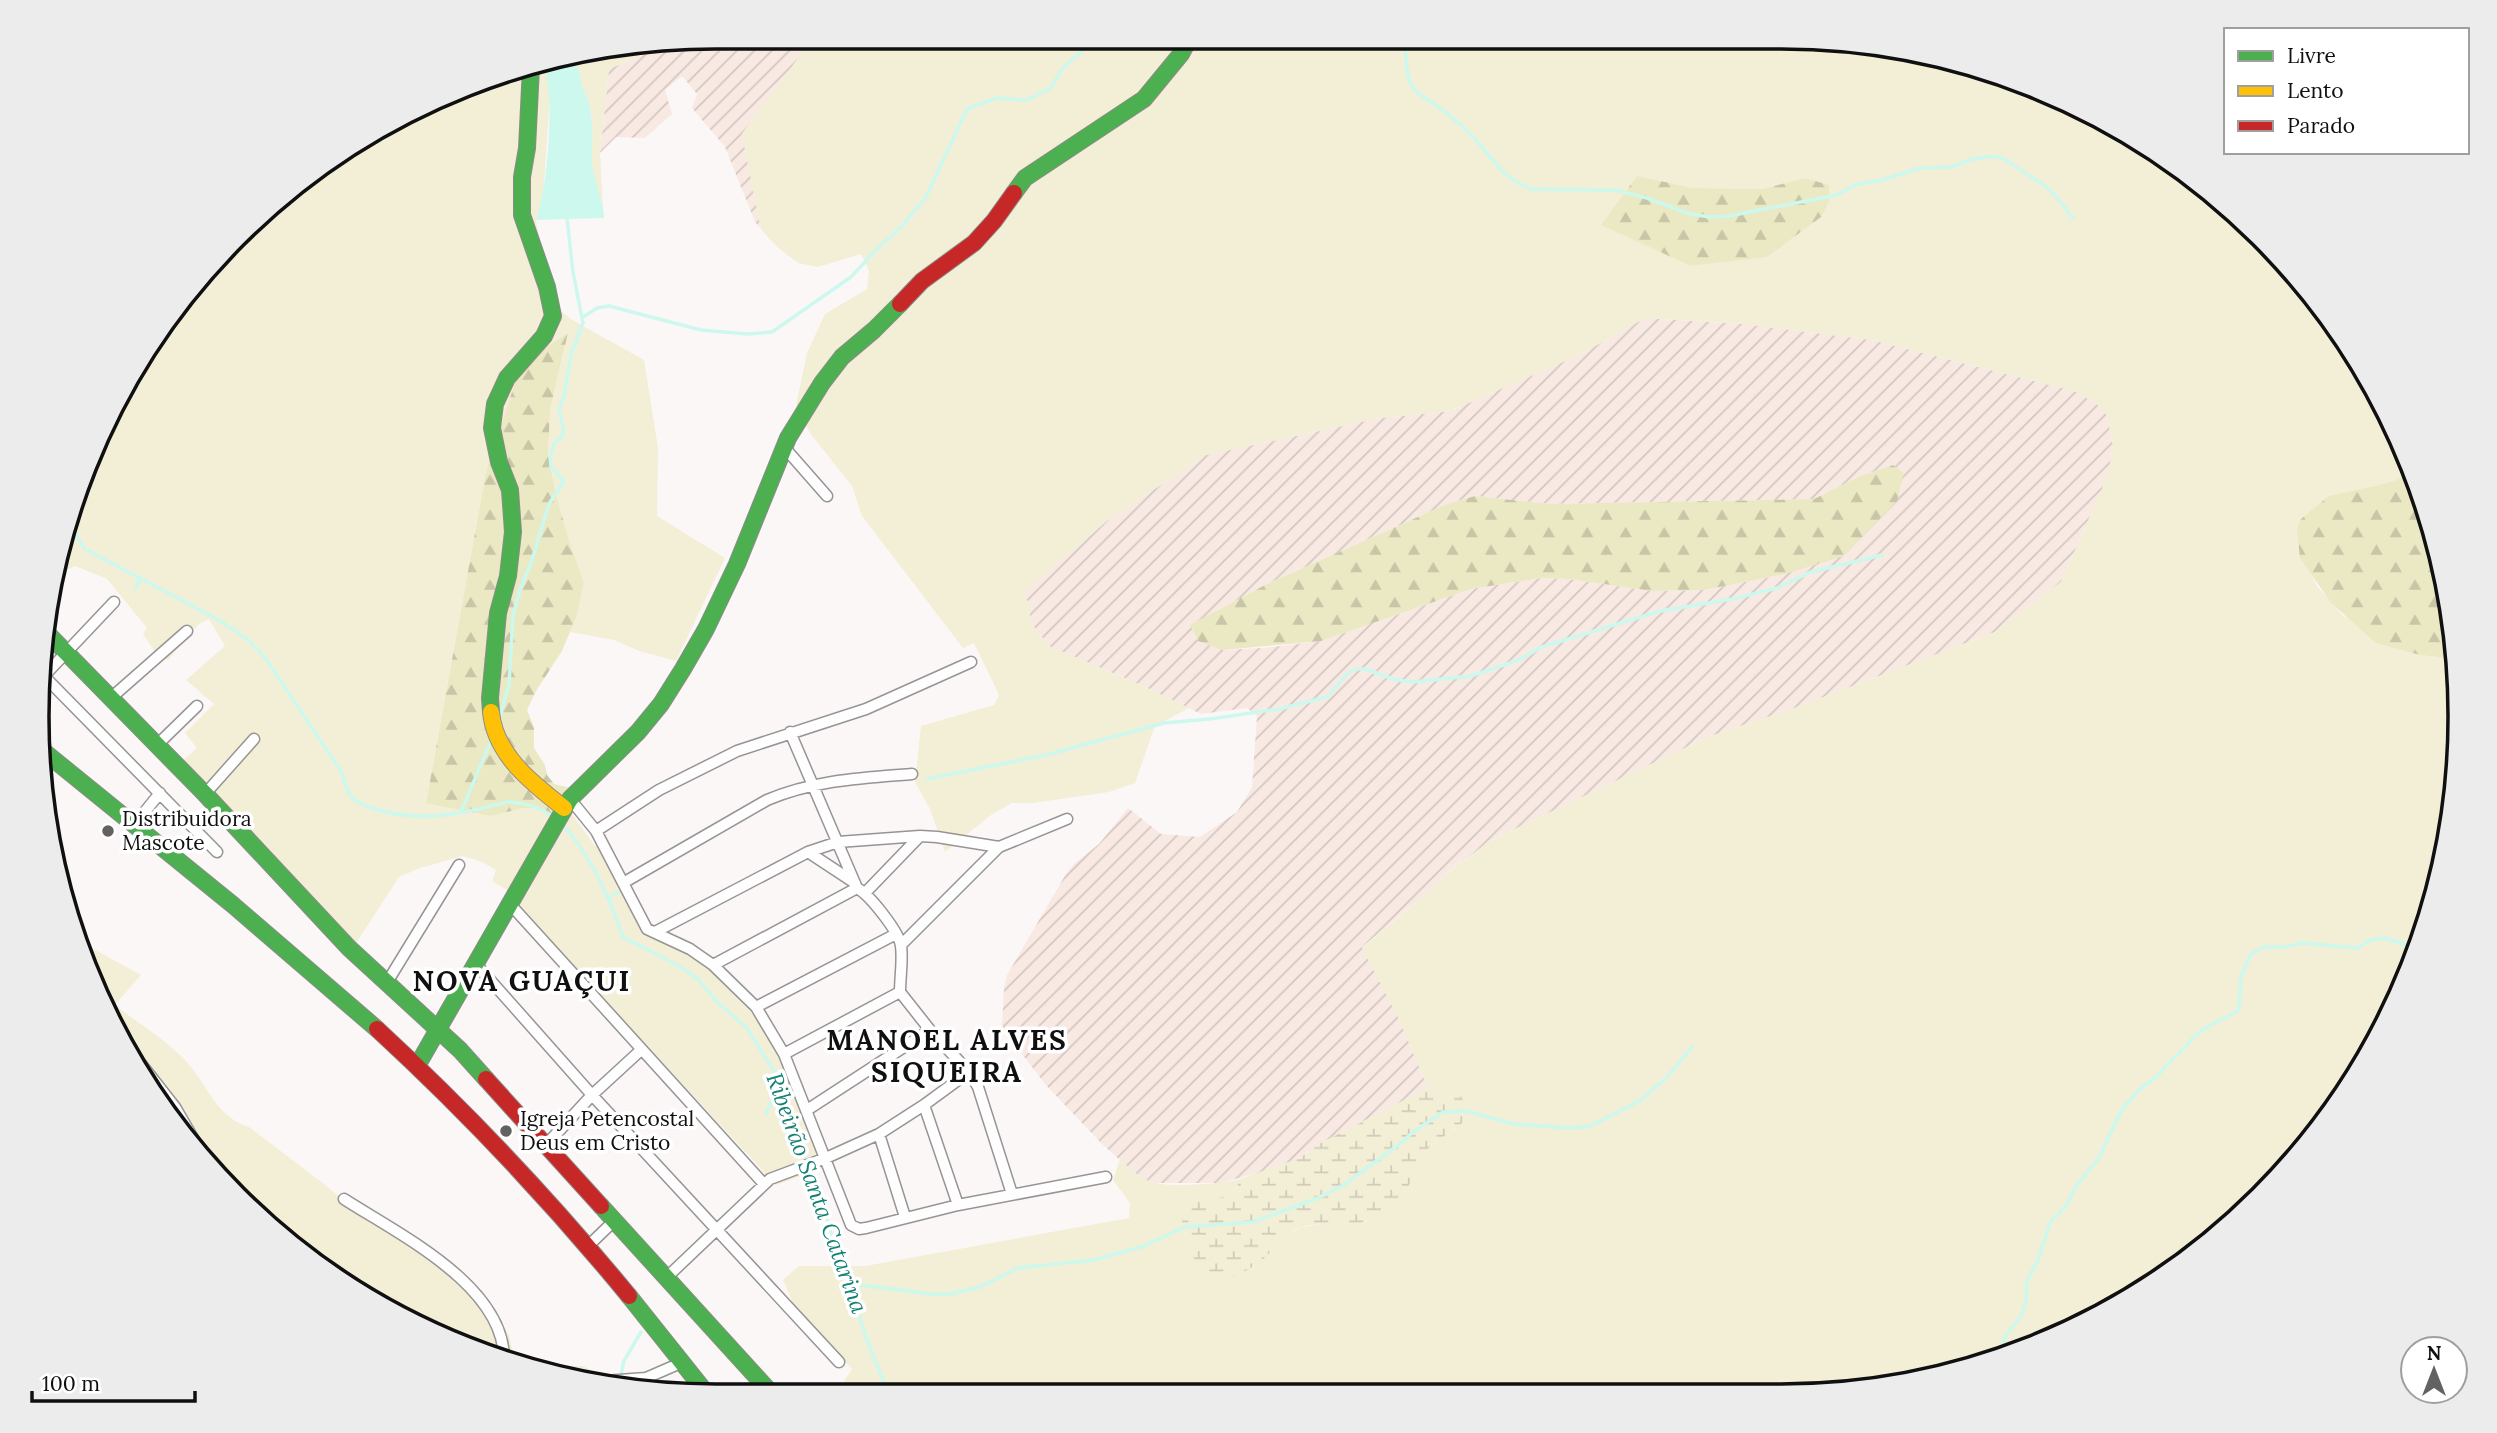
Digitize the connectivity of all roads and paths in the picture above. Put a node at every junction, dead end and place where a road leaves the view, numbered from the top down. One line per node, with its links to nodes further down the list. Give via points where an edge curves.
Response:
1 (1183, 49): 3 (main road, via 1144,99 1026,178 974,243 922,281 842,357)
2 (531, 76): 22 (main road, via 522,215 553,316 544,336 507,378 495,404 492,428 510,490 513,531 498,613 492,723 507,756)
3 (784, 447): 4 (street); 22 (main road, via 737,564 683,669 638,732)
4 (827, 496)
5 (114, 602): 8 (street)
6 (187, 631): 12 (street)
7 (54, 640): 8 (main road)
8 (66, 652): 10 (street); 12 (main road)
9 (971, 663): 14 (street, via 866,709)
10 (51, 668)
11 (50, 683): 20 (street)
12 (112, 697): 16 (main road)
13 (197, 705): 16 (street)
14 (790, 732): 19 (street); 25 (street, via 737,751 659,790)
15 (254, 739): 21 (street)
16 (157, 745): 21 (main road)
17 (50, 756): 24 (main road)
18 (912, 774): 19 (street)
19 (813, 783): 27 (street); 32 (street, via 767,800)
20 (160, 793): 24 (street); 29 (street)
21 (205, 794): 40 (main road)
22 (562, 811): 25 (street); 34 (main road)
23 (1067, 819): 28 (street)
24 (134, 825): 47 (main road)
25 (596, 831): 32 (street)
26 (920, 836): 27 (street); 28 (street); 33 (street)
27 (838, 842): 30 (street); 33 (street)
28 (999, 847): 37 (street)
29 (217, 852)
30 (808, 852): 33 (street); 35 (street)
31 (459, 864): 40 (street)
32 (623, 883): 35 (street, via 647,929)
33 (859, 888): 36 (street); 39 (street)
34 (510, 904): 38 (main road); 45 (street)
35 (655, 932): 39 (street)
36 (896, 934): 37 (street); 42 (street)
37 (901, 945): 41 (street)
38 (475, 963): 43 (main road); 49 (street)
39 (713, 965): 42 (street)
40 (386, 984): 43 (main road)
41 (900, 992): 44 (street); 46 (street)
42 (756, 1007): 46 (street)
43 (438, 1029): 47 (main road); 53 (main road)
44 (930, 1030): 48 (street); 51 (street)
45 (640, 1050): 49 (street); 56 (street)
46 (784, 1054): 51 (street)
47 (417, 1066): 63 (main road)
48 (970, 1072): 50 (street); 57 (street)
49 (592, 1095): 53 (street); 62 (street)
50 (924, 1105): 52 (street); 59 (street)
51 (807, 1110): 54 (street)
52 (879, 1134): 54 (street); 60 (street)
53 (546, 1144): 61 (main road)
54 (826, 1158): 56 (street); 60 (street, via 847,1220 854,1227)
55 (1106, 1177): 57 (street)
56 (763, 1183): 62 (street)
57 (1012, 1194): 59 (street)
58 (344, 1199): 65 (street, via 464,1281 487,1306)
59 (958, 1205): 60 (street)
60 (905, 1217)
61 (614, 1221): 63 (street); 64 (main road)
62 (715, 1229): 64 (street); 67 (street)
63 (588, 1246): 66 (main road)
64 (666, 1278): 70 (main road)
65 (503, 1349)
66 (683, 1362): 68 (street); 69 (main road)
67 (839, 1362)
68 (636, 1379)
69 (699, 1384)
70 (763, 1384)

